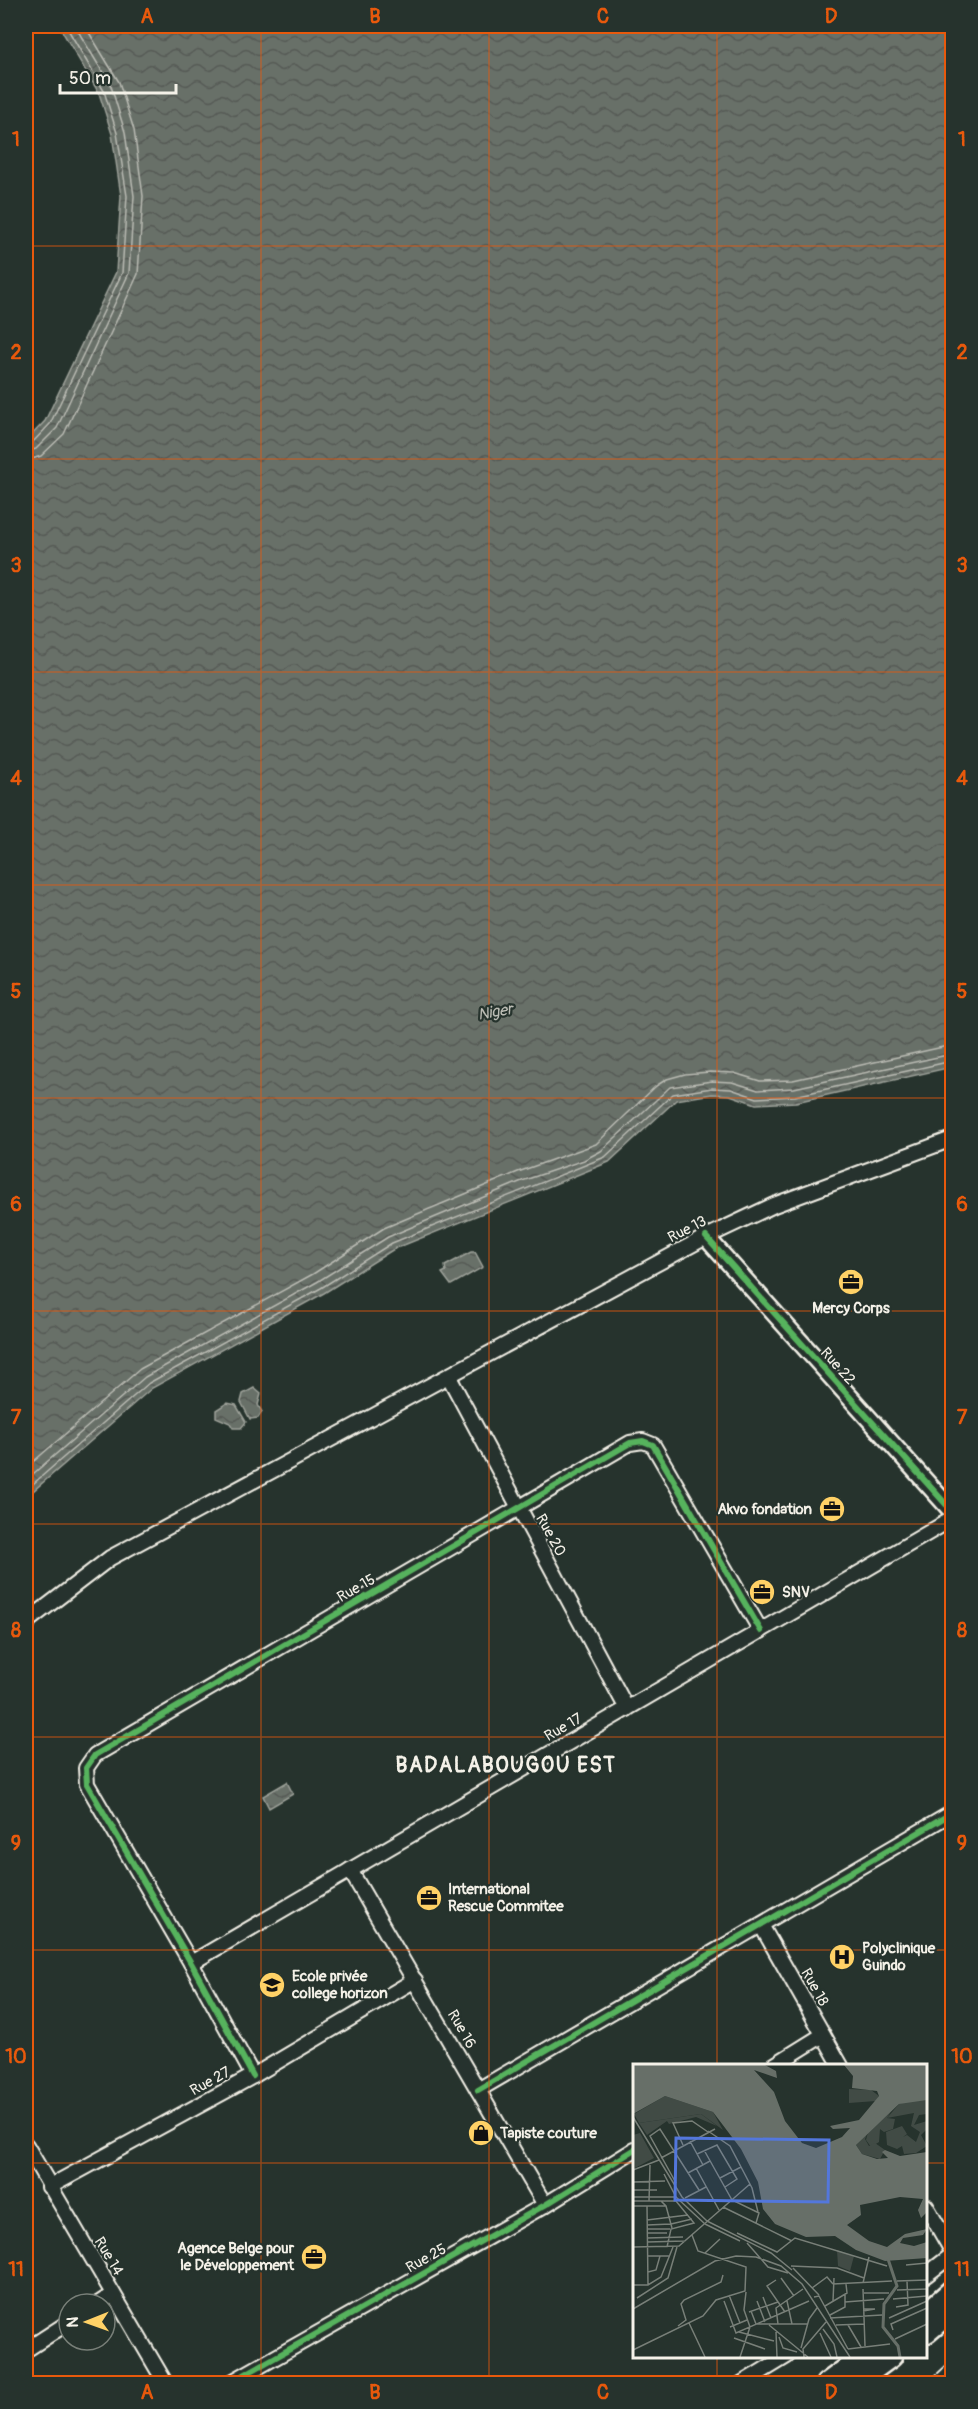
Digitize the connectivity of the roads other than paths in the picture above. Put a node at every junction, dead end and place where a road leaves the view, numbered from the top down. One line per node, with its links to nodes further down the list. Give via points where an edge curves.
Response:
1 (952, 1139): 2 (street, Rue 13, via 774,1205)
2 (706, 1237): 3 (street, Rue 13); 5 (street, Rue 22)
3 (449, 1377): 4 (street, Rue 20); 7 (street, Rue 13, via 110,1558 29,1620)
4 (517, 1507): 8 (street, Rue 15, via 630,1443 643,1441 653,1445); 9 (street, Rue 20); 13 (street, Rue 15, via 95,1755 86,1768 87,1784)
5 (952, 1511)
6 (952, 1519): 8 (street, Rue 17)
7 (26, 1627)
8 (761, 1631): 9 (street, Rue 17)
9 (627, 1709): 11 (street, Rue 17)
10 (952, 1813): 12 (street)
11 (350, 1870): 13 (street, Rue 17); 14 (street, Rue 16)
12 (761, 1925): 15 (street, Rue 18); 19 (street)
13 (191, 1963): 18 (street)
14 (415, 1980): 18 (street, Rue 27); 19 (street, Rue 16)
15 (823, 2035): 16 (street); 17 (street, Rue 18)
16 (776, 2064)
17 (840, 2064)
18 (253, 2076): 22 (street, Rue 27)
19 (478, 2090): 23 (street, Rue 16)
20 (26, 2145): 22 (street, Rue 14)
21 (633, 2151): 23 (street, Rue 25)
22 (49, 2187): 28 (street, Rue 14)
23 (545, 2205): 40 (street, Rue 25)
24 (927, 2208): 25 (street)
25 (952, 2253): 26 (street)
26 (927, 2273)
27 (952, 2291): 31 (main road)
28 (112, 2292)
29 (117, 2301): 39 (street, Rue 14)
30 (952, 2310): 33 (main road)
31 (927, 2312)
32 (57, 2330): 34 (street)
33 (927, 2331)
34 (26, 2350)
35 (784, 2358): 41 (street)
36 (862, 2358): 42 (main road)
37 (888, 2358): 43 (main road)
38 (952, 2371): 44 (street)
39 (166, 2384)
40 (228, 2384)
41 (741, 2384)
42 (827, 2384)
43 (853, 2384)
44 (938, 2384)

